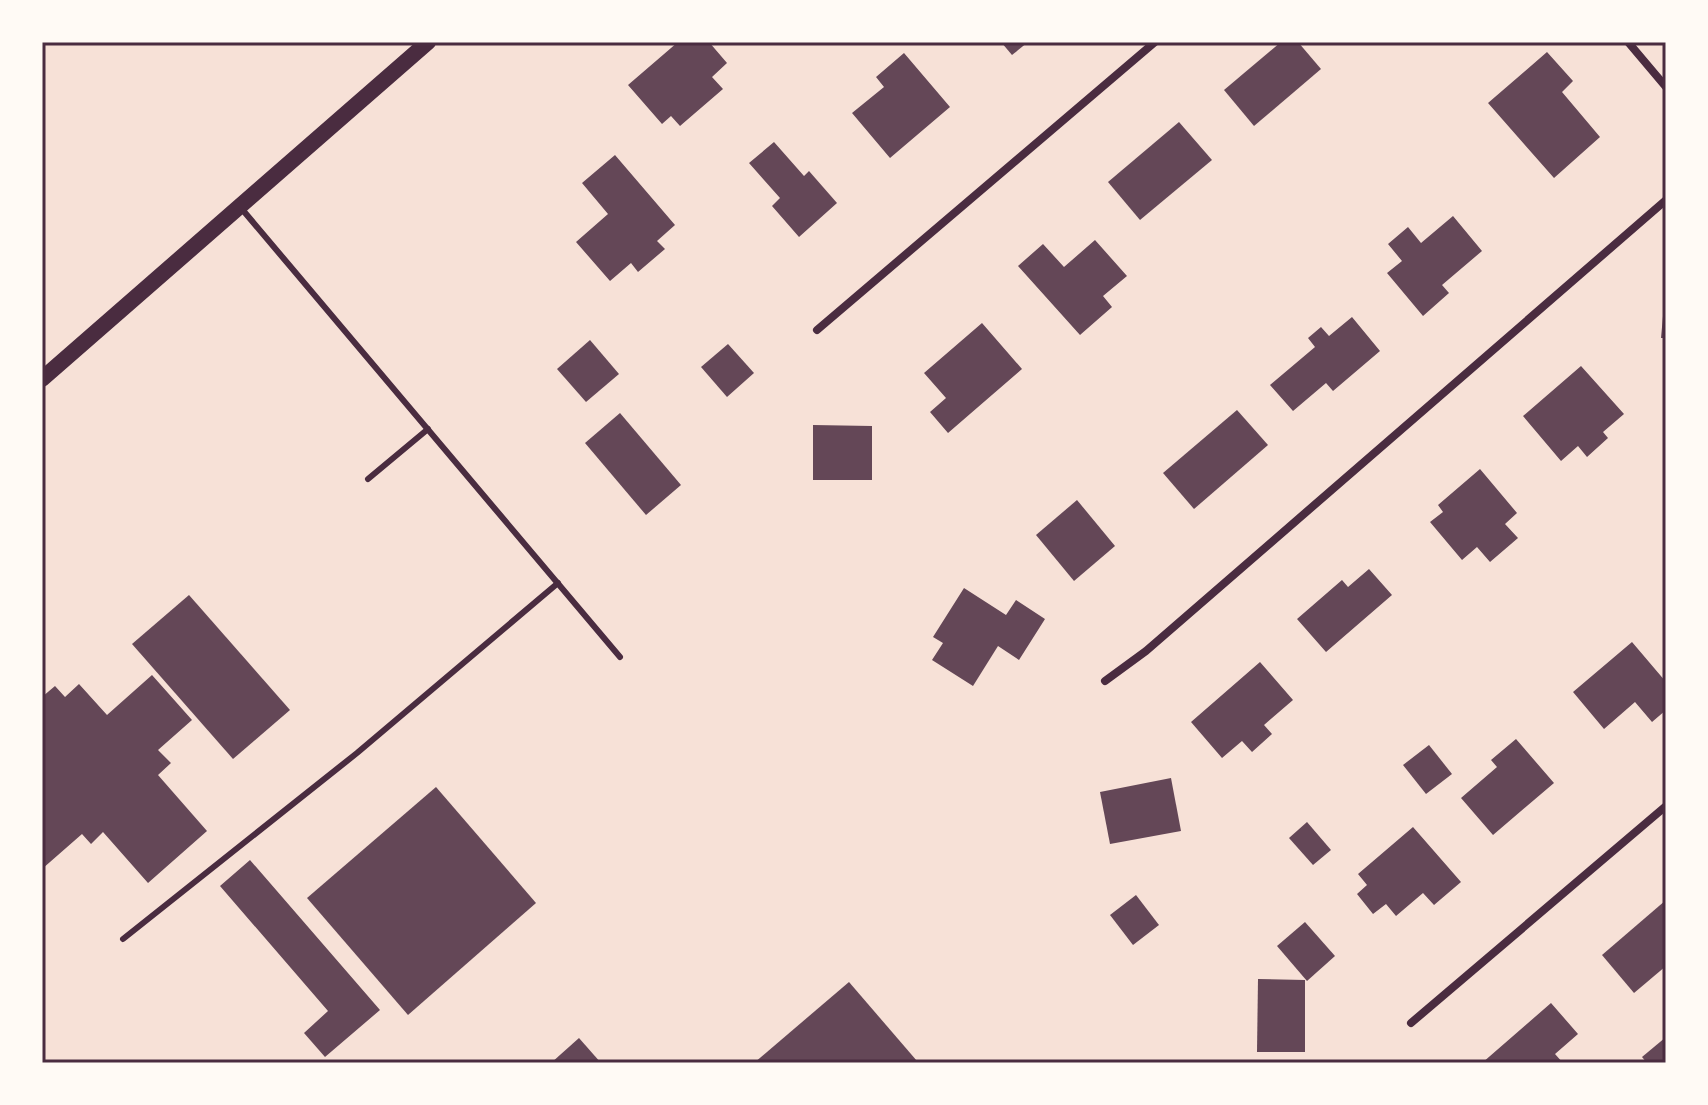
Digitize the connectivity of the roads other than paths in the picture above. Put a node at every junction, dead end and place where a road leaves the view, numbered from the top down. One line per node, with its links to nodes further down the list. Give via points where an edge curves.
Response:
1 (428, 42): 6 (main road)
2 (1155, 42): 7 (street)
3 (1628, 42): 4 (street)
4 (1666, 87)
5 (1666, 200): 13 (street)
6 (238, 205): 8 (main road); 9 (lane)
7 (817, 330)
8 (42, 379)
9 (428, 429): 10 (lane); 11 (lane)
10 (368, 479)
11 (558, 583): 12 (lane); 15 (lane, via 357,753)
12 (620, 657)
13 (1105, 681)
14 (1666, 806): 16 (street)
15 (123, 939)
16 (1411, 1023)

